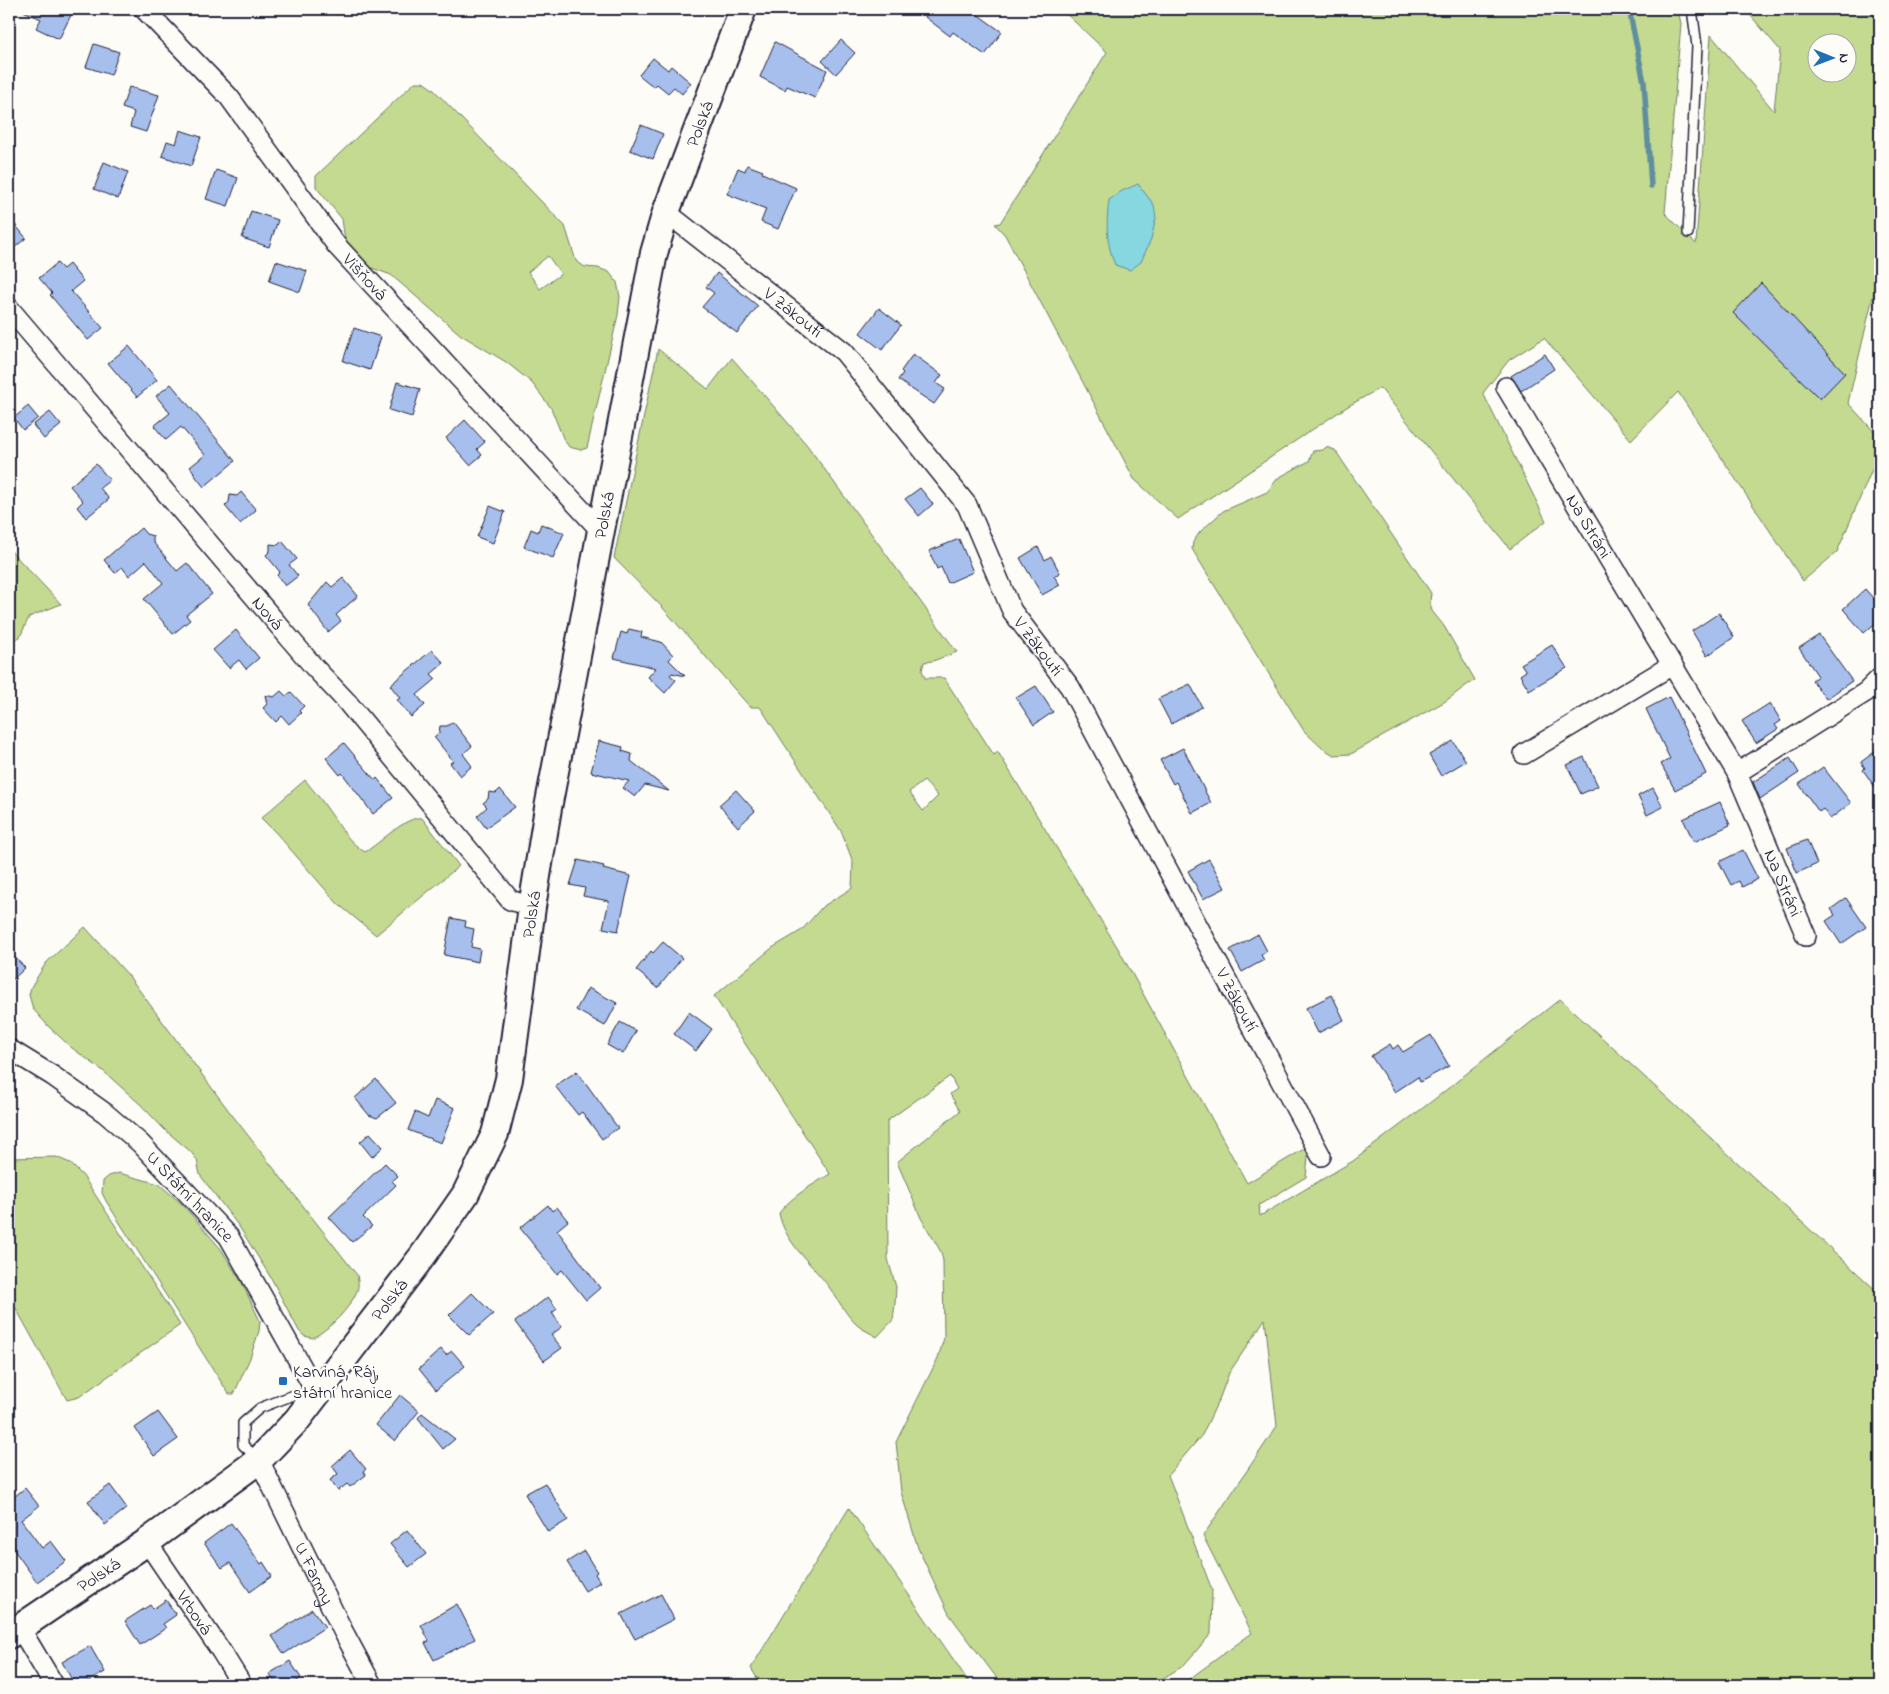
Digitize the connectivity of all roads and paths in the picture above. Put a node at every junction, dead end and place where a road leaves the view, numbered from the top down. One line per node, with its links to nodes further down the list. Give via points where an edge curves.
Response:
1 (144, 9): 8 (street, Višňová, via 229,97 337,246)
2 (743, 9): 4 (street, Polská)
3 (1692, 9): 5 (lane, via 1697,46)
4 (666, 212): 8 (street, Polská, via 654,253); 16 (street, V Zákoutí, via 844,352 967,505 1012,611 1070,686)
5 (1688, 233)
6 (9, 308): 13 (street, Nová, via 347,702 510,900)
7 (1506, 387): 9 (street, Na Stráni)
8 (602, 532): 13 (street, Polská)
9 (1672, 665): 11 (street); 12 (street, Na Stráni)
10 (1880, 678): 12 (street, via 1866,692)
11 (1524, 754)
12 (1737, 774): 14 (street, Na Stráni)
13 (532, 907): 17 (street, Polská, via 509,1079 495,1134 466,1195)
14 (1806, 936)
15 (9, 1049): 17 (street, U Státní hranice, via 53,1076 140,1143 229,1237)
16 (1321, 1156)
17 (317, 1394): 18 (street, Polská); 18 (lane, via 292,1396 260,1408 243,1423 244,1446)
18 (258, 1460): 19 (street, Polská); 23 (street, U Farmy)
19 (147, 1542): 20 (street, Polská); 22 (street, Vrbová)
20 (14, 1632): 21 (street)
21 (54, 1685)
22 (242, 1685)
23 (372, 1685)

